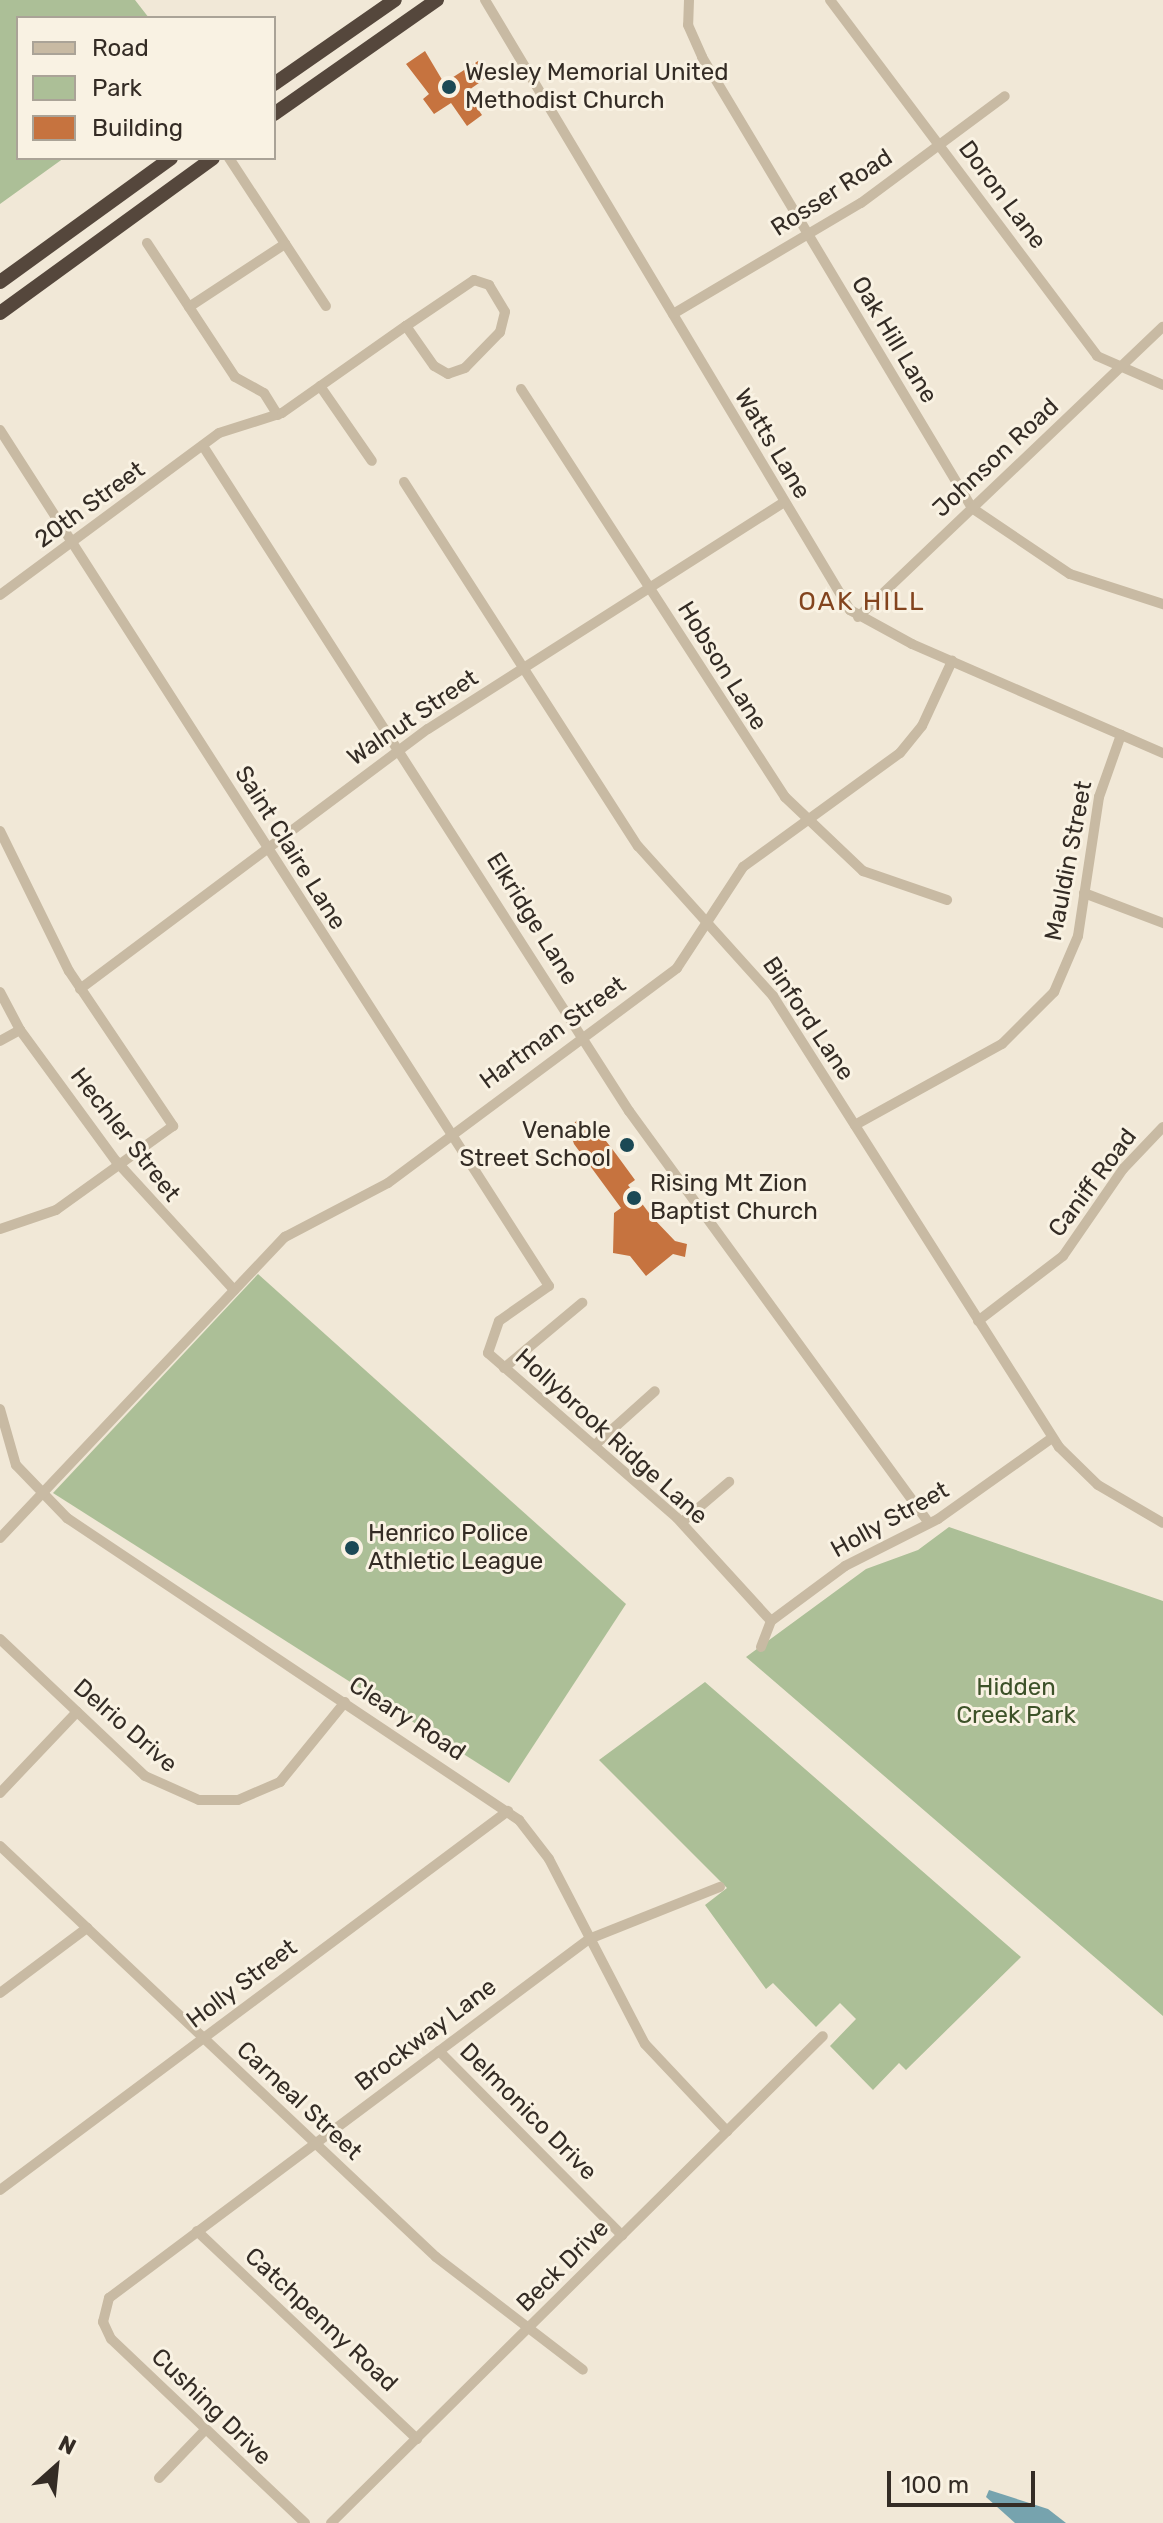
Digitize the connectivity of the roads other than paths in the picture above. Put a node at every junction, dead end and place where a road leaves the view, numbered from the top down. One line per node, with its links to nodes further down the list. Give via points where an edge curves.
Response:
1 (395, 0): 6 (highway)
2 (437, 0): 8 (highway)
3 (485, 0): 20 (street, Watts Lane)
4 (689, 0): 13 (street, Oak Hill Lane, via 691,37)
5 (830, 0): 9 (street, Doron Lane)
6 (276, 83)
7 (1005, 96): 9 (street, Rosser Road)
8 (276, 113)
9 (940, 145): 13 (street, Rosser Road); 23 (street, Doron Lane, via 1097,356)
10 (168, 160): 16 (highway)
11 (210, 160): 19 (highway)
12 (230, 160): 15 (street)
13 (808, 234): 20 (street, Rosser Road); 33 (street, Oak Hill Lane)
14 (147, 243): 18 (street)
15 (285, 244): 17 (street); 18 (street)
16 (0, 282)
17 (326, 306)
18 (189, 307): 27 (street, via 235,377 264,393)
19 (0, 313)
20 (673, 314): 32 (street, Watts Lane)
21 (406, 326): 21 (street, 20th Street, via 474,280 489,285 505,312 500,332 465,368 448,374 434,366); 25 (street, 20th Street)
22 (1163, 327): 23 (street, Johnson Road)
23 (1122, 365): 24 (street, Doron Lane); 33 (street, Johnson Road)
24 (1163, 385)
25 (320, 386): 27 (street, 20th Street); 30 (street)
26 (521, 389): 35 (street, Hobson Lane)
27 (278, 415): 29 (street, 20th Street, via 224,430)
28 (0, 430): 34 (street, Saint Claire Lane)
29 (203, 446): 34 (street, 20th Street); 42 (street, Elkridge Lane)
30 (372, 461)
31 (404, 482): 40 (street, Binford Lane)
32 (784, 502): 35 (street, Walnut Street); 38 (street, Watts Lane)
33 (972, 508): 37 (street, Oak Hill Lane, via 1070,574); 38 (street, Johnson Road)
34 (73, 542): 36 (street, 20th Street); 46 (street, Saint Claire Lane)
35 (648, 589): 40 (street, Walnut Street); 44 (street, Hobson Lane, via 750,748)
36 (0, 595)
37 (1163, 604)
38 (858, 617): 39 (street)
39 (952, 661): 41 (street); 44 (street, Hartman Street, via 922,726 900,753)
40 (523, 669): 42 (street, Walnut Street); 49 (street, Binford Lane, via 638,846)
41 (1121, 735): 43 (street); 47 (street, Mauldin Street, via 1099,797)
42 (399, 750): 46 (street, Walnut Street); 54 (street, Elkridge Lane)
43 (1163, 753)
44 (805, 819): 48 (street, Hobson Lane, via 863,871); 49 (street, Hartman Street, via 743,867)
45 (0, 831): 51 (street)
46 (266, 847): 51 (street, Walnut Street); 58 (street, Saint Claire Lane)
47 (1084, 893): 50 (street); 56 (street, Mauldin Street, via 1069,962 1026,1025)
48 (947, 900)
49 (706, 923): 54 (street, Hartman Street, via 677,968); 56 (street, Binford Lane, via 773,996)
50 (1163, 923)
51 (80, 989): 59 (street, via 173,1126)
52 (0, 992): 53 (street, Hechler Street)
53 (20, 1030): 55 (street); 59 (street, Hechler Street)
54 (581, 1035): 58 (street, Hartman Street); 72 (street, Elkridge Lane, via 629,1111)
55 (0, 1041)
56 (855, 1125): 64 (street, Binford Lane)
57 (1163, 1127): 64 (street, Caniff Road, via 1123,1169 1063,1256)
58 (449, 1137): 61 (street, Saint Claire Lane); 62 (street, Hartman Street, via 366,1196 301,1226)
59 (116, 1161): 60 (street, via 56,1210); 62 (street, Hechler Street)
60 (0, 1229)
61 (549, 1286): 65 (street, Hollybrook Ridge Lane, via 491,1332 488,1353)
62 (234, 1290): 71 (street, Hartman Street)
63 (582, 1303): 65 (street)
64 (978, 1321): 68 (street, Binford Lane)
65 (504, 1368): 69 (street, Hollybrook Ridge Lane)
66 (655, 1391): 69 (street)
67 (0, 1409): 71 (street, Cleary Road, via 16,1465)
68 (1052, 1438): 72 (street, Holly Street, via 959,1506); 74 (street, Binford Lane, via 1098,1485)
69 (596, 1444): 73 (street, Hollybrook Ridge Lane)
70 (729, 1482): 73 (street)
71 (41, 1494): 75 (street, Hartman Street); 79 (street, Cleary Road, via 94,1539)
72 (926, 1519): 76 (street, Holly Street, via 845,1566)
73 (682, 1522): 76 (street, Hollybrook Ridge Lane)
74 (1163, 1523)
75 (0, 1538)
76 (771, 1621): 78 (street)
77 (0, 1639): 80 (street, Delrio Drive)
78 (761, 1647)
79 (345, 1702): 80 (street, Delrio Drive, via 280,1782 248,1797 217,1802 156,1784); 82 (street, Cleary Road)
80 (77, 1712): 81 (street)
81 (0, 1793)
82 (508, 1811): 86 (street, Cleary Road, via 543,1849); 89 (street, Holly Street)
83 (0, 1846): 85 (street, Carneal Street)
84 (720, 1887): 86 (street, Brockway Lane)
85 (87, 1928): 87 (street); 89 (street, Carneal Street)
86 (589, 1939): 90 (street, Brockway Lane); 91 (street, Cleary Road, via 645,2044)
87 (0, 1993)
88 (823, 2036): 91 (street, Beck Drive)
89 (203, 2039): 92 (street, Carneal Street); 93 (street, Holly Street)
90 (439, 2051): 92 (street, Brockway Lane); 95 (street, Delmonico Drive)
91 (727, 2131): 95 (street, Beck Drive)
92 (314, 2144): 94 (street, Brockway Lane); 97 (street, Carneal Street, via 436,2257)
93 (0, 2190)
94 (197, 2231): 96 (street, Brockway Lane, via 118,2289); 100 (street, Catchpenny Road)
95 (622, 2235): 97 (street, Beck Drive)
96 (103, 2312): 99 (street, Cushing Drive, via 111,2339)
97 (528, 2329): 98 (street, Carneal Street); 100 (street, Beck Drive)
98 (583, 2370)
99 (205, 2430): 101 (street); 102 (street, Cushing Drive)
100 (417, 2439): 103 (street, Beck Drive)
101 (159, 2478)
102 (305, 2523)
103 (331, 2523)

